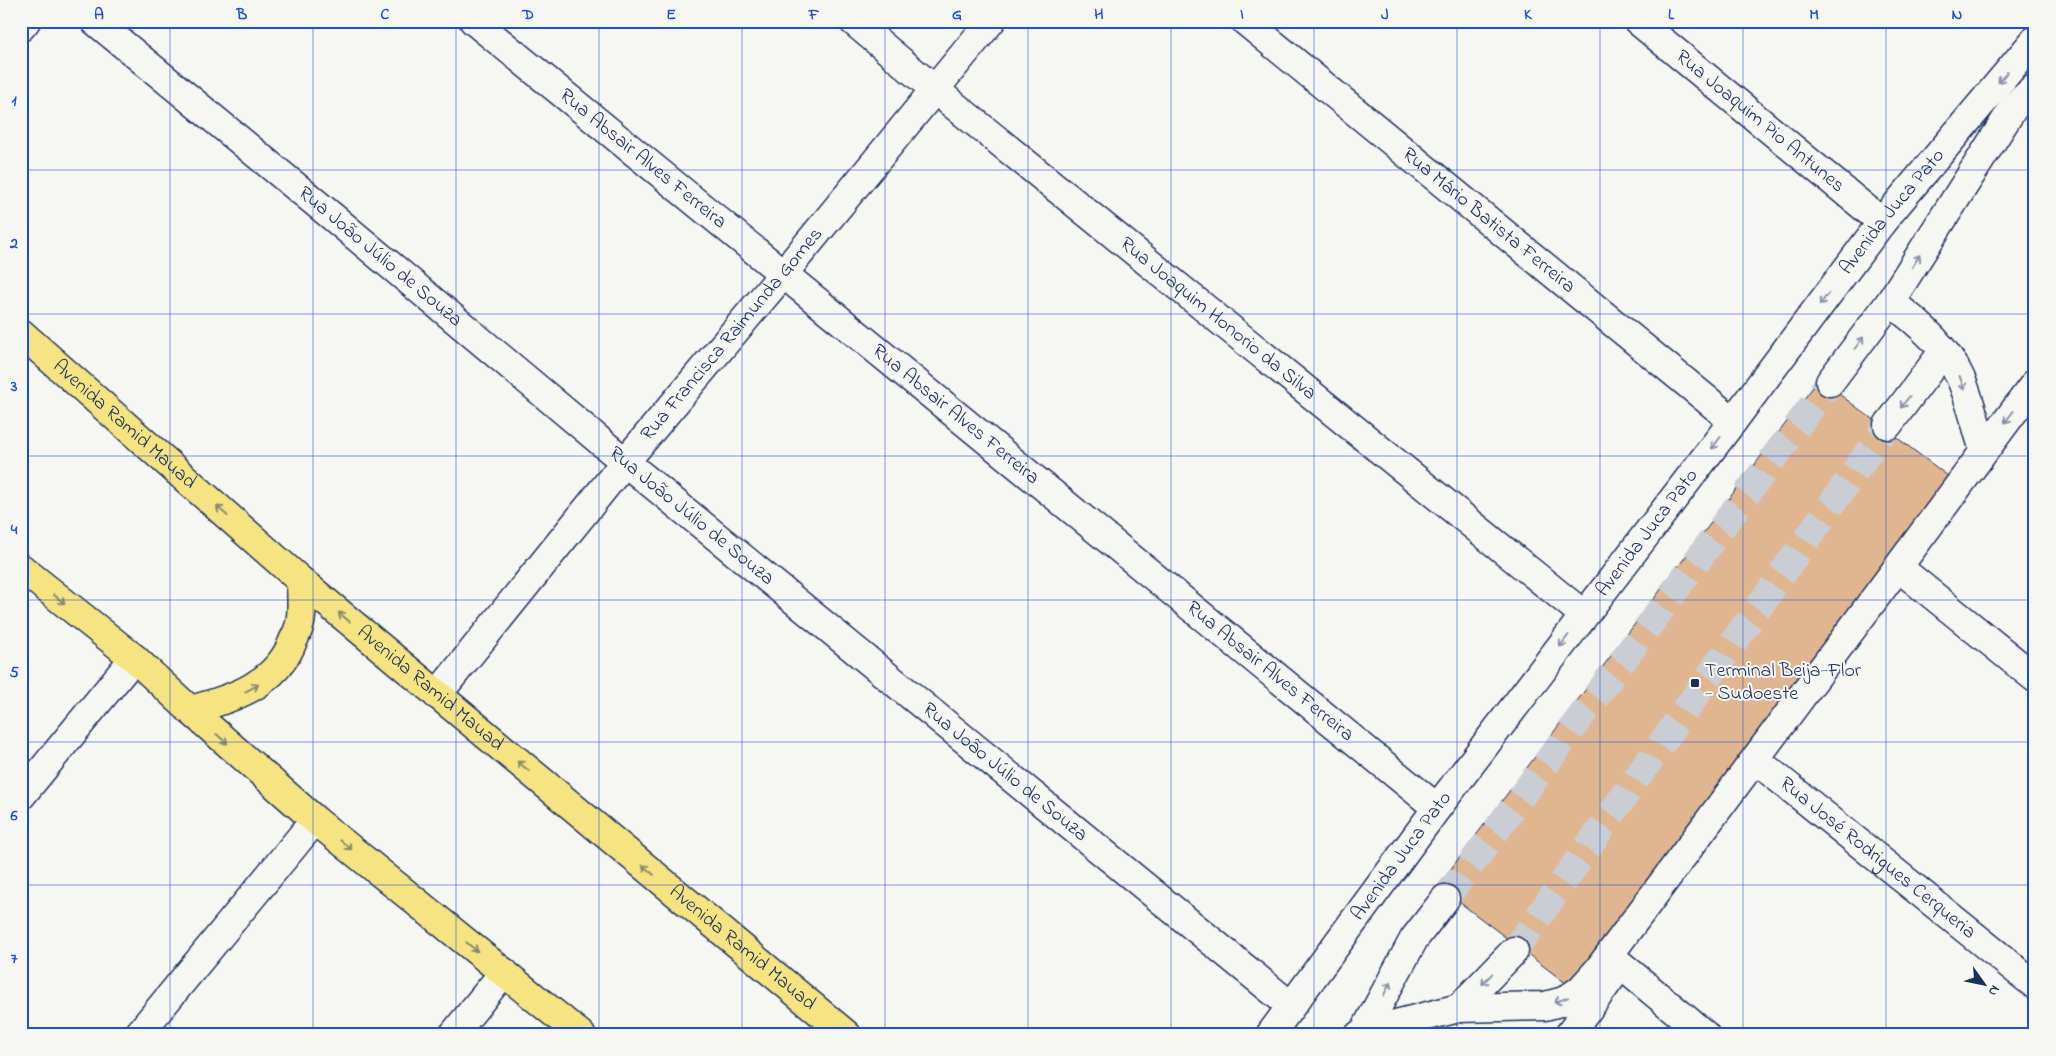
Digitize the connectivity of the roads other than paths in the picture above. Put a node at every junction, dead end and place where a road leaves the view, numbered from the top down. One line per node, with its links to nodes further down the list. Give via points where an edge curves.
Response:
1 (26, 21): 9 (street)
2 (95, 21): 25 (street, Rua João Júlio de Souza)
3 (474, 21): 15 (street, Rua Absair Alves Ferreira)
4 (854, 21): 13 (street, Rua Joaquim Honorio da Silva)
5 (991, 21): 13 (street, Rua Francisca Raimunda Gomes)
6 (1245, 21): 22 (street, Rua Mário Batista Ferreira)
7 (1638, 21): 14 (street, Rua Joaquim Pio Antunes)
8 (2024, 21): 10 (street)
9 (21, 27)
10 (2035, 30)
11 (2035, 40): 14 (street, Avenida Juca Pato, one-way to 14)
12 (2035, 88): 16 (street, one-way to 12, via 2014,107)
13 (934, 89): 15 (street, Rua Francisca Raimunda Gomes); 29 (street, Rua Joaquim Honorio da Silva)
14 (1882, 222): 22 (street, Avenida Juca Pato, one-way to 22)
15 (783, 274): 25 (street, Rua Francisca Raimunda Gomes); 36 (street, Rua Absair Alves Ferreira)
16 (1890, 302): 18 (street, via 1918,323); 19 (street, one-way to 16)
17 (21, 333): 28 (main road, Avenida Ramid Mauad, one-way to 17)
18 (1944, 352): 23 (street, one-way to 23); 24 (street, one-way to 24, via 1961,378)
19 (1830, 382)
20 (2035, 383): 24 (street, one-way to 24)
21 (2035, 413): 27 (street)
22 (1733, 421): 29 (street, Avenida Juca Pato, one-way to 29)
23 (1888, 425)
24 (1984, 450): 44 (street, one-way to 44, via 1580,990 1564,1001 1545,1006)
25 (625, 462): 32 (street, Rua Francisca Raimunda Gomes); 43 (street, Rua João Júlio de Souza)
26 (21, 568): 30 (main road, one-way to 30)
27 (1909, 576): 31 (street); 34 (street)
28 (301, 581): 32 (main road, Avenida Ramid Mauad, one-way to 28); 33 (main road, one-way to 28, via 243,693 262,683 277,668 291,647 300,623)
29 (1584, 615): 36 (street, Avenida Juca Pato, one-way to 36)
30 (134, 658): 33 (main road); 35 (street)
31 (2035, 678)
32 (438, 695): 49 (main road, Avenida Ramid Mauad, one-way to 32)
33 (190, 710): 37 (main road, one-way to 37)
34 (1767, 769): 40 (street); 42 (street, Rua José Rodrigues Cerqueria)
35 (21, 796)
36 (1437, 808): 43 (street, Avenida Juca Pato)
37 (315, 820): 41 (main road, one-way to 41); 46 (street)
38 (1445, 899): 45 (street, one-way to 38, via 1414,939)
39 (1514, 951): 44 (street, one-way to 44)
40 (1621, 965): 51 (street); 52 (street)
41 (504, 972): 47 (street); 48 (main road)
42 (2035, 985)
43 (1291, 1006): 50 (street, Avenida Juca Pato)
44 (1459, 1008): 45 (street)
45 (1361, 1033)
46 (138, 1035)
47 (453, 1035)
48 (581, 1035)
49 (847, 1035)
50 (1270, 1035)
51 (1569, 1035)
52 (1706, 1035)

